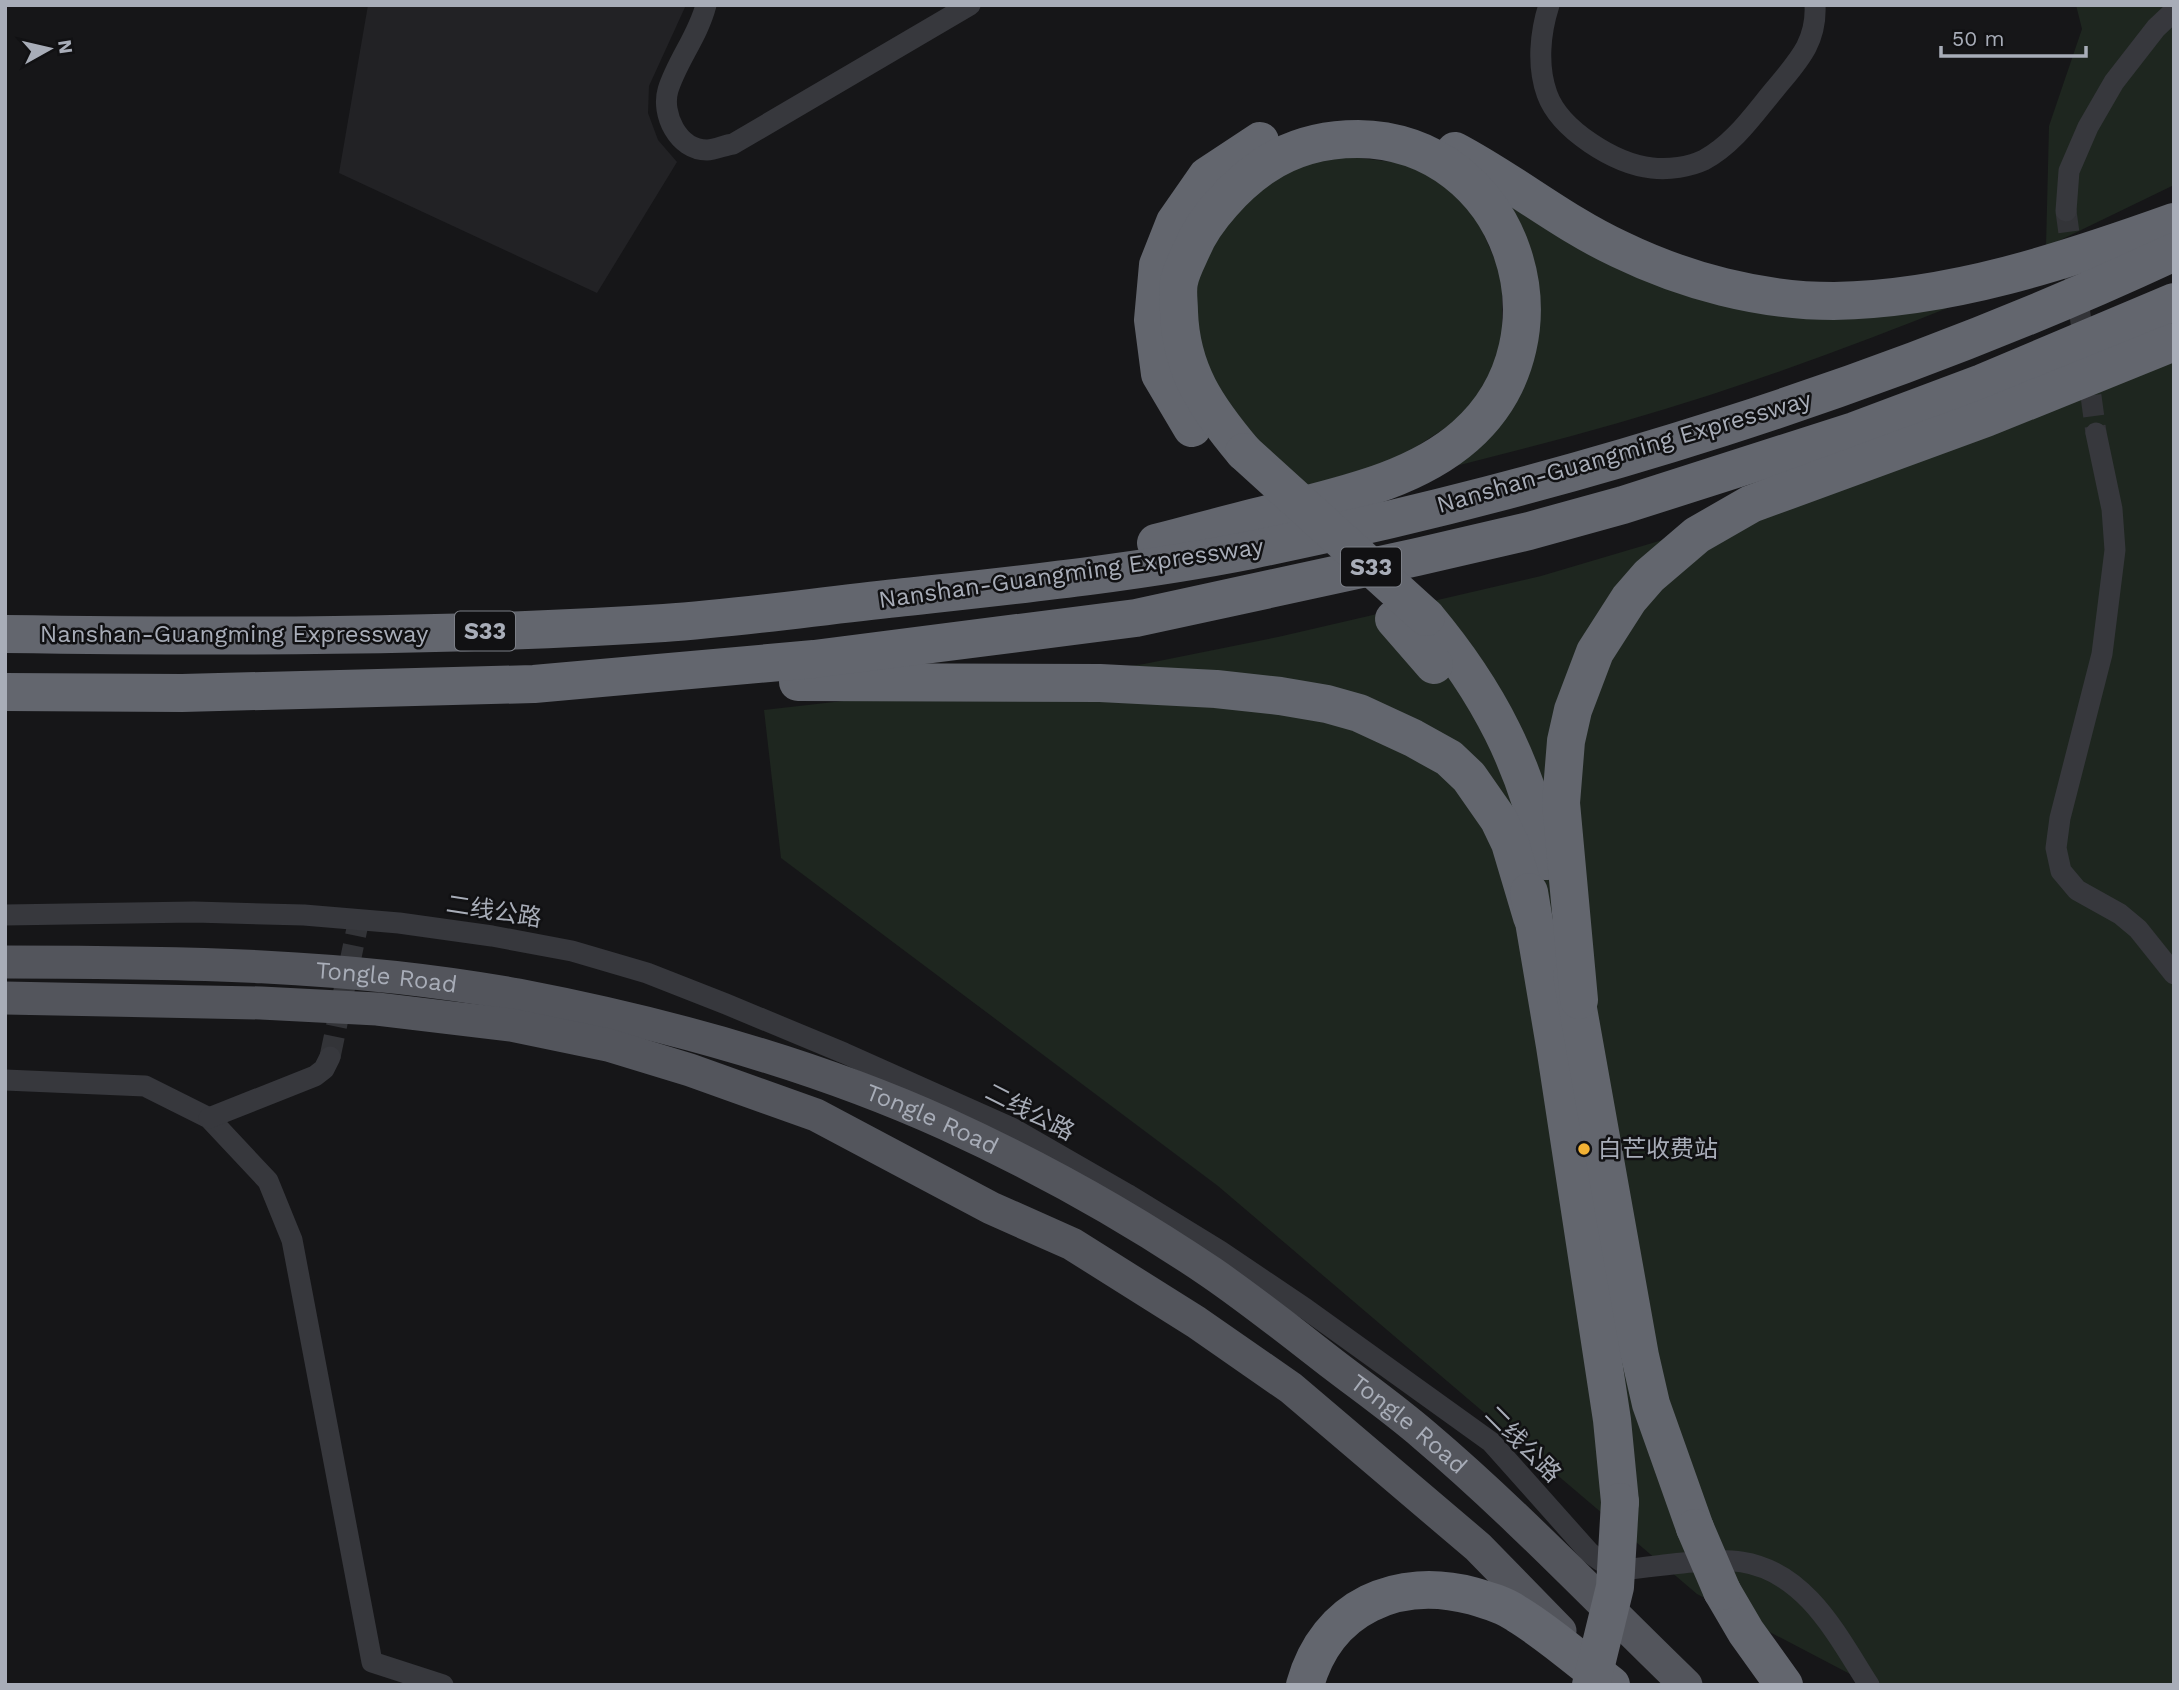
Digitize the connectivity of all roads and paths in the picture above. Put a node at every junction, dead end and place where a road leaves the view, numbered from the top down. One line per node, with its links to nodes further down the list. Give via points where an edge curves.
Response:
1 (706, 5): 2 (street, via 668,90 667,110 674,131 687,145 706,150 733,144)
2 (970, 5)
3 (1815, 5): 4 (street, via 1814,32 1804,54 1723,148 1678,168 1653,169 1607,152 1560,118 1541,73)
4 (1548, 6)
5 (2174, 11): 6 (street, via 2114,82 2088,127 2069,171)
6 (2066, 211)
7 (2174, 222): 12 (highway, via 2051,264 1940,289 1833,301 1785,298 1693,278 1619,250 1419,132 1384,119 1349,115 1316,119 1282,130 1207,176 1175,222 1158,265 1153,320 1160,374 1188,424)
8 (2174, 251): 13 (highway, Nanshan-Guangming Expressway / S33, via 1953,345 1845,385 1743,421 1477,498 1248,550)
9 (2174, 302): 16 (highway, Nanshan-Guangming Expressway / S33, via 1854,431 1529,531 1136,618 814,659)
10 (2174, 342): 23 (highway, via 1986,418 1751,504 1697,535 1649,576 1595,652 1566,741 1561,803)
11 (2096, 433): 21 (street, via 2112,509 2115,550 2102,654 2056,848 2061,871 2077,890 2138,929)
12 (1234, 458): 13 (highway, via 1192,378 1180,334 1179,284 1193,245 1223,202 1245,179 1279,156 1340,139 1374,139 1406,146 1440,162 1470,184 1493,211 1510,242 1523,306 1520,341 1509,374 1489,410 1464,436 1419,466 1337,496); 14 (highway, bridge)
13 (963, 591): 15 (highway, Nanshan-Guangming Expressway / S33, via 667,622 440,633)
14 (1410, 618): 19 (highway, via 1471,719 1506,794 1527,876); 23 (highway, via 1476,682 1514,754 1540,832)
15 (5, 634)
16 (534, 684): 17 (highway, Nanshan-Guangming Expressway / S33, via 183,693); 19 (highway, via 1100,683 1216,690 1327,704 1413,737 1449,758 1469,777 1510,843)
17 (5, 692)
18 (5, 915): 36 (street, 二线公路, via 194,912 399,923 572,951 647,973 738,1009 1014,1129 1220,1251 1491,1442 1589,1552 1607,1566 1629,1569 1725,1560 1778,1574 1821,1612)
19 (1532, 917): 28 (highway, via 1610,1406)
20 (5, 962): 34 (main road, Tongle Road, via 300,970 516,995 751,1052 943,1123 1141,1228 1280,1323 1421,1432 1503,1504)
21 (2174, 974)
22 (5, 998): 33 (main road, Tongle Road, via 351,1008 511,1025 620,1049 816,1115 991,1208 1072,1244 1291,1388 1478,1547)
23 (1578, 1000): 27 (highway)
24 (330, 1057): 26 (street, via 315,1076)
25 (5, 1080): 26 (street, via 145,1086)
26 (209, 1118): 29 (street, via 268,1181 292,1240 372,1661)
27 (1628, 1292): 28 (highway, via 1637,1409); 35 (highway, bridge, via 1651,1404 1695,1528 1722,1591)
28 (1630, 1503): 31 (highway, bridge); 32 (highway, via 1632,1582)
29 (443, 1685)
30 (1305, 1685): 32 (highway, via 1327,1638 1352,1612 1382,1596 1416,1589 1448,1590 1516,1612)
31 (1591, 1685)
32 (1609, 1685)
33 (1618, 1685)
34 (1686, 1685)
35 (1784, 1685)
36 (1868, 1685)

